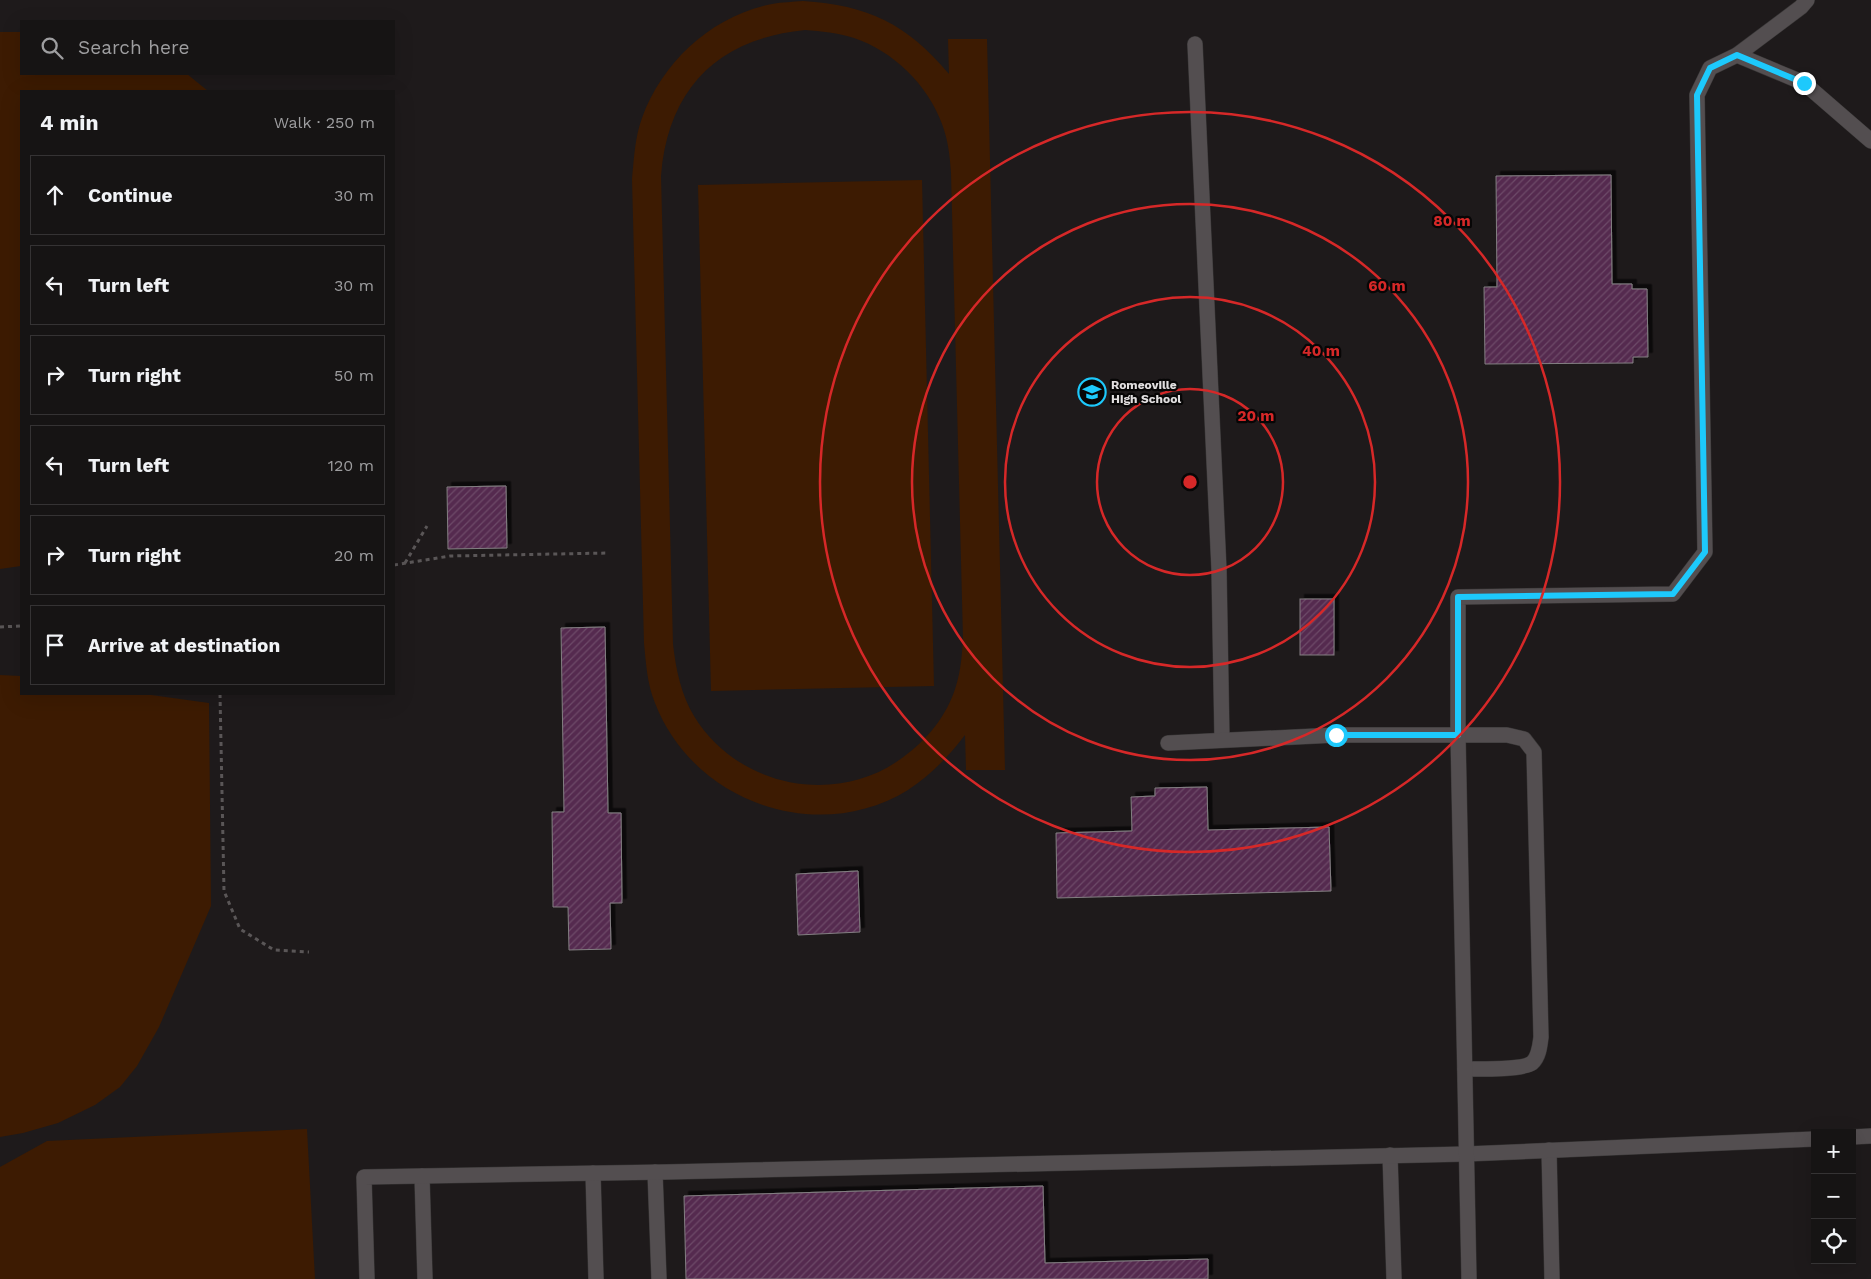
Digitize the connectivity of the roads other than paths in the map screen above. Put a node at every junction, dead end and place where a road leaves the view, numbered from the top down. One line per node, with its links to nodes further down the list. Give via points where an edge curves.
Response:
1 (1807, 0): 3 (lane, via 1801,8)
2 (1195, 44): 6 (lane, via 1219,570)
3 (1737, 55): 4 (lane, via 1804,83); 5 (lane, via 1710,68 1697,95 1705,552 1673,594 1458,597)
4 (1871, 141)
5 (1458, 735): 6 (lane, via 1336,735); 8 (lane); 8 (lane, via 1507,735 1524,740 1534,752 1540,1017 1540,1049 1533,1062 1522,1067)
6 (1222, 740): 7 (lane)
7 (1168, 743)
8 (1465, 1069): 13 (lane)
9 (1871, 1136): 10 (lane)
10 (1856, 1137)
11 (1811, 1138): 12 (lane)
12 (1549, 1150): 13 (lane); 24 (lane)
13 (1466, 1154): 14 (lane); 23 (lane)
14 (1390, 1155): 15 (lane); 22 (lane)
15 (655, 1172): 16 (lane); 21 (lane)
16 (593, 1173): 17 (lane); 20 (lane)
17 (422, 1176): 18 (lane, via 364,1177); 19 (lane)
18 (367, 1279)
19 (425, 1279)
20 (596, 1279)
21 (659, 1279)
22 (1394, 1279)
23 (1469, 1279)
24 (1552, 1279)

